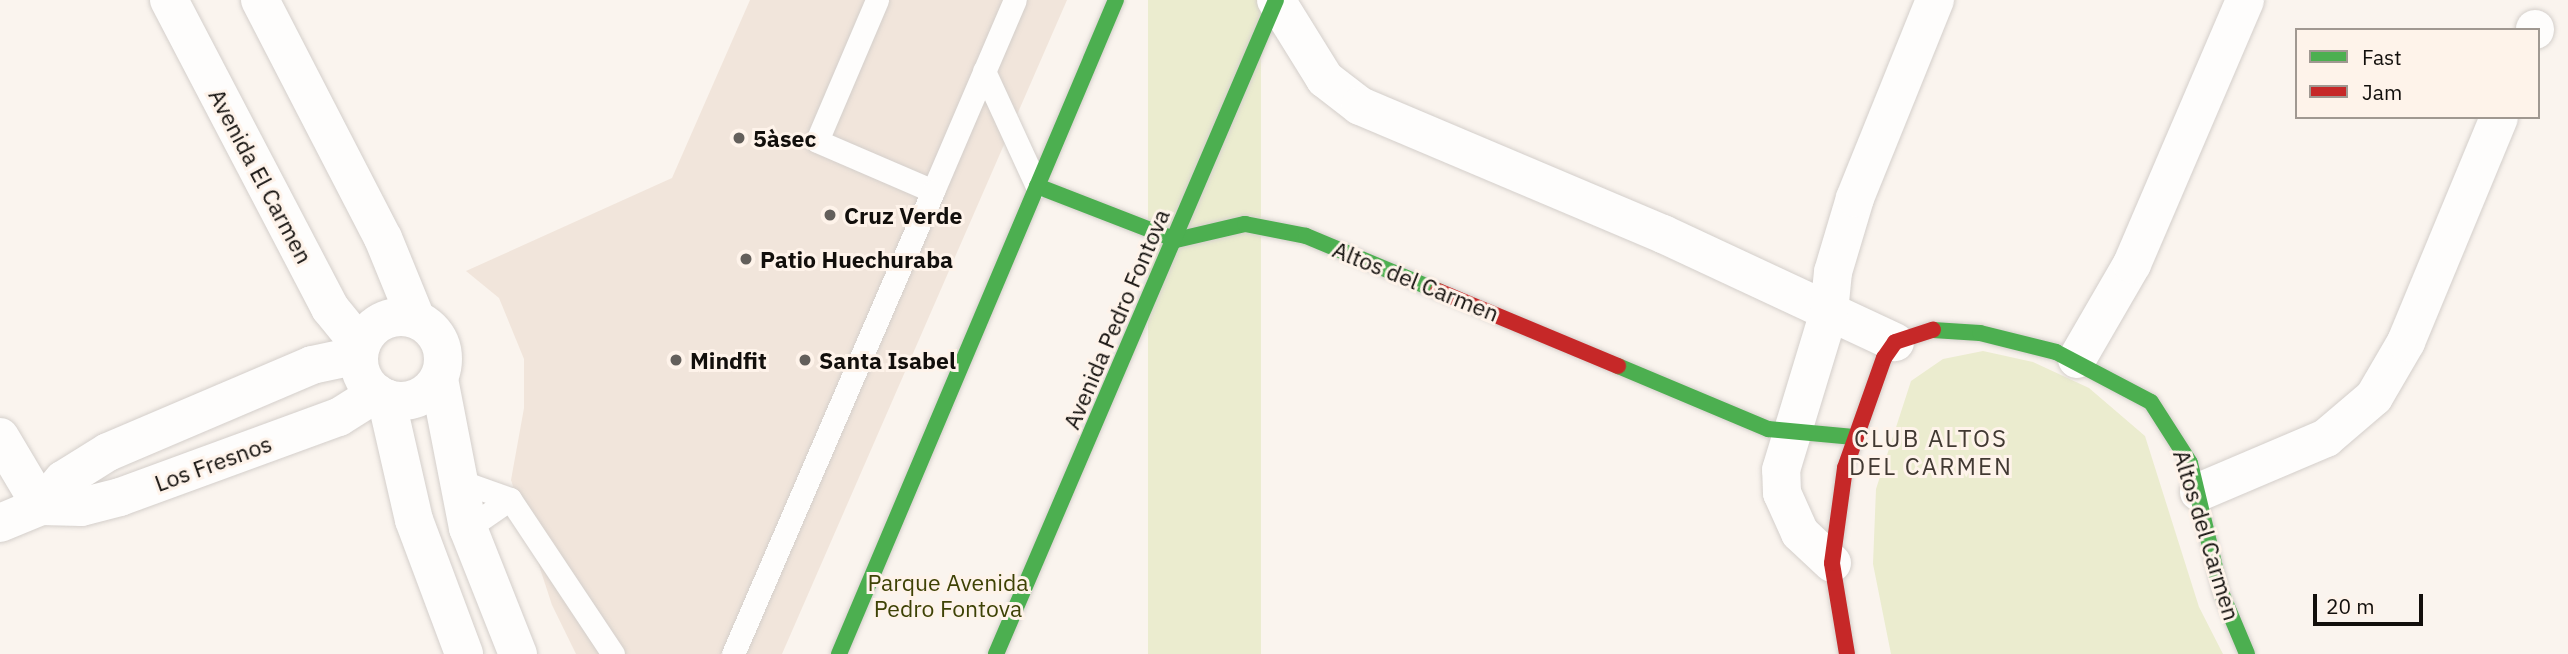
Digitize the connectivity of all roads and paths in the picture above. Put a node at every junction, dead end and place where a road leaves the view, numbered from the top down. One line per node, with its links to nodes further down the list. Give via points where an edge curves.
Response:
1 (169, 0): 17 (street, Avenida El Carmen, via 330,308)
2 (260, 0): 15 (street, via 383,238)
3 (877, 0): 12 (lane, via 817,141)
4 (1015, 0): 9 (lane)
5 (1116, 0): 11 (street)
6 (1276, 0): 13 (street, Avenida Pedro Fontova); 14 (street, via 1325,79 1360,106)
7 (2245, 0): 18 (street, via 2132,264)
8 (1926, 3): 14 (street, via 1854,198 1833,272)
9 (984, 71): 11 (lane); 12 (lane)
10 (2498, 119): 25 (street, via 2406,342 2374,397 2326,438)
11 (1037, 186): 13 (street); 35 (street)
12 (933, 191): 34 (lane)
13 (1176, 240): 21 (street, Altos del Carmen, via 1245,224 1306,236); 36 (street, Avenida Pedro Fontova)
14 (1829, 312): 16 (street); 21 (street)
15 (416, 319): 17 (street, via 389,319); 19 (street, via 438,337)
16 (1895, 342): 18 (street, Altos del Carmen, via 1930,330 1957,330); 23 (street, via 1876,373)
17 (360, 351): 20 (street); 27 (street, Los Fresnos, via 312,365 108,452 63,480)
18 (2077, 359): 25 (street, Altos del Carmen, via 2151,401 2180,440)
19 (439, 379): 20 (street, via 416,399); 24 (street)
20 (382, 396): 27 (street, Los Fresnos, via 339,417 111,500); 31 (street, via 414,520)
21 (1788, 434): 23 (street, Altos del Carmen); 30 (street, via 1781,470 1789,514)
22 (0, 437): 27 (street)
23 (1854, 437): 30 (street)
24 (454, 479): 26 (lane); 29 (street)
25 (2199, 492): 38 (street, Altos del Carmen, via 2221,592)
26 (510, 499): 29 (lane); 33 (lane)
27 (41, 506): 28 (street, Los Fresnos)
28 (0, 523)
29 (468, 528): 32 (street)
30 (1832, 563): 37 (street)
31 (464, 654)
32 (518, 654)
33 (613, 654)
34 (733, 654)
35 (839, 654)
36 (996, 654)
37 (1847, 654)
38 (2247, 654)

